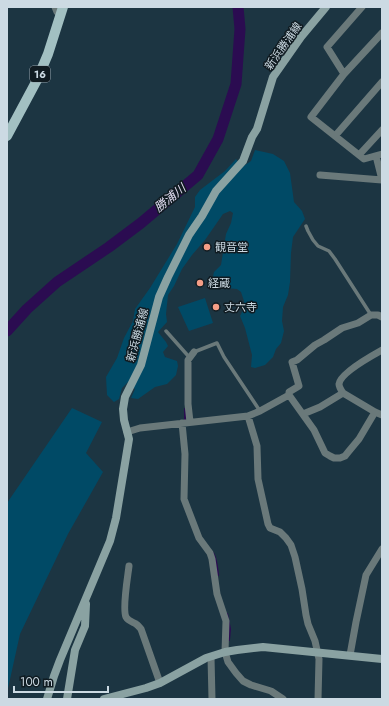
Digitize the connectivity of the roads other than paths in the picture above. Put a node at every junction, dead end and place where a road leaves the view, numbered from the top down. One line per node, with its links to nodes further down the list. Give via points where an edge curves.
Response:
1 (326, 7): 27 (main road, 新浜勝浦線, via 273,77 257,129 243,161 216,190 189,235 163,287 141,365 123,409)
2 (362, 7): 5 (street, via 327,47)
3 (60, 9): 8 (main road, 16, via 48,54)
4 (382, 33): 5 (street)
5 (344, 74): 9 (street, via 311,116)
6 (382, 82): 9 (street)
7 (382, 130): 10 (street)
8 (7, 136)
9 (335, 136): 10 (street)
10 (359, 155): 11 (street, via 364,159)
11 (379, 155): 13 (street)
12 (320, 175): 13 (street)
13 (382, 180)
14 (306, 226): 15 (lane, via 318,246 329,251 335,259)
15 (371, 315): 16 (street); 21 (street, via 338,331 292,362 299,386 289,392)
16 (382, 317)
17 (166, 332): 19 (lane)
18 (382, 350): 20 (street, via 347,372 339,382)
19 (192, 355): 22 (lane, via 217,343); 26 (street, via 188,360)
20 (343, 393): 23 (street); 24 (street)
21 (289, 395): 22 (street); 24 (street)
22 (260, 411): 25 (street)
23 (378, 413): 24 (street, via 345,456 340,458 325,453 314,430)
24 (302, 414)
25 (248, 416): 26 (street); 32 (street, via 257,446 258,479 268,524 270,528 280,532 291,545 308,624)
26 (186, 422): 27 (street); 31 (street, via 184,500 199,538 212,559 217,594 226,621)
27 (127, 432): 30 (main road, 新浜勝浦線, via 128,449 114,530)
28 (382, 549): 33 (street, via 366,575)
29 (129, 566): 36 (street, via 126,617 141,629)
30 (86, 597): 38 (main road, 新浜勝浦線); 39 (main road, via 85,626 75,650)
31 (225, 652): 32 (main road, via 262,648); 34 (main road); 42 (street, via 228,662 244,681 271,691)
32 (318, 652): 33 (main road); 43 (street)
33 (350, 655): 35 (main road)
34 (211, 656): 36 (main road); 41 (street)
35 (382, 658)
36 (160, 683): 37 (main road)
37 (128, 696): 40 (main road)
38 (47, 699)
39 (67, 699)
40 (104, 699)
41 (212, 699)
42 (283, 699)
43 (318, 699)

